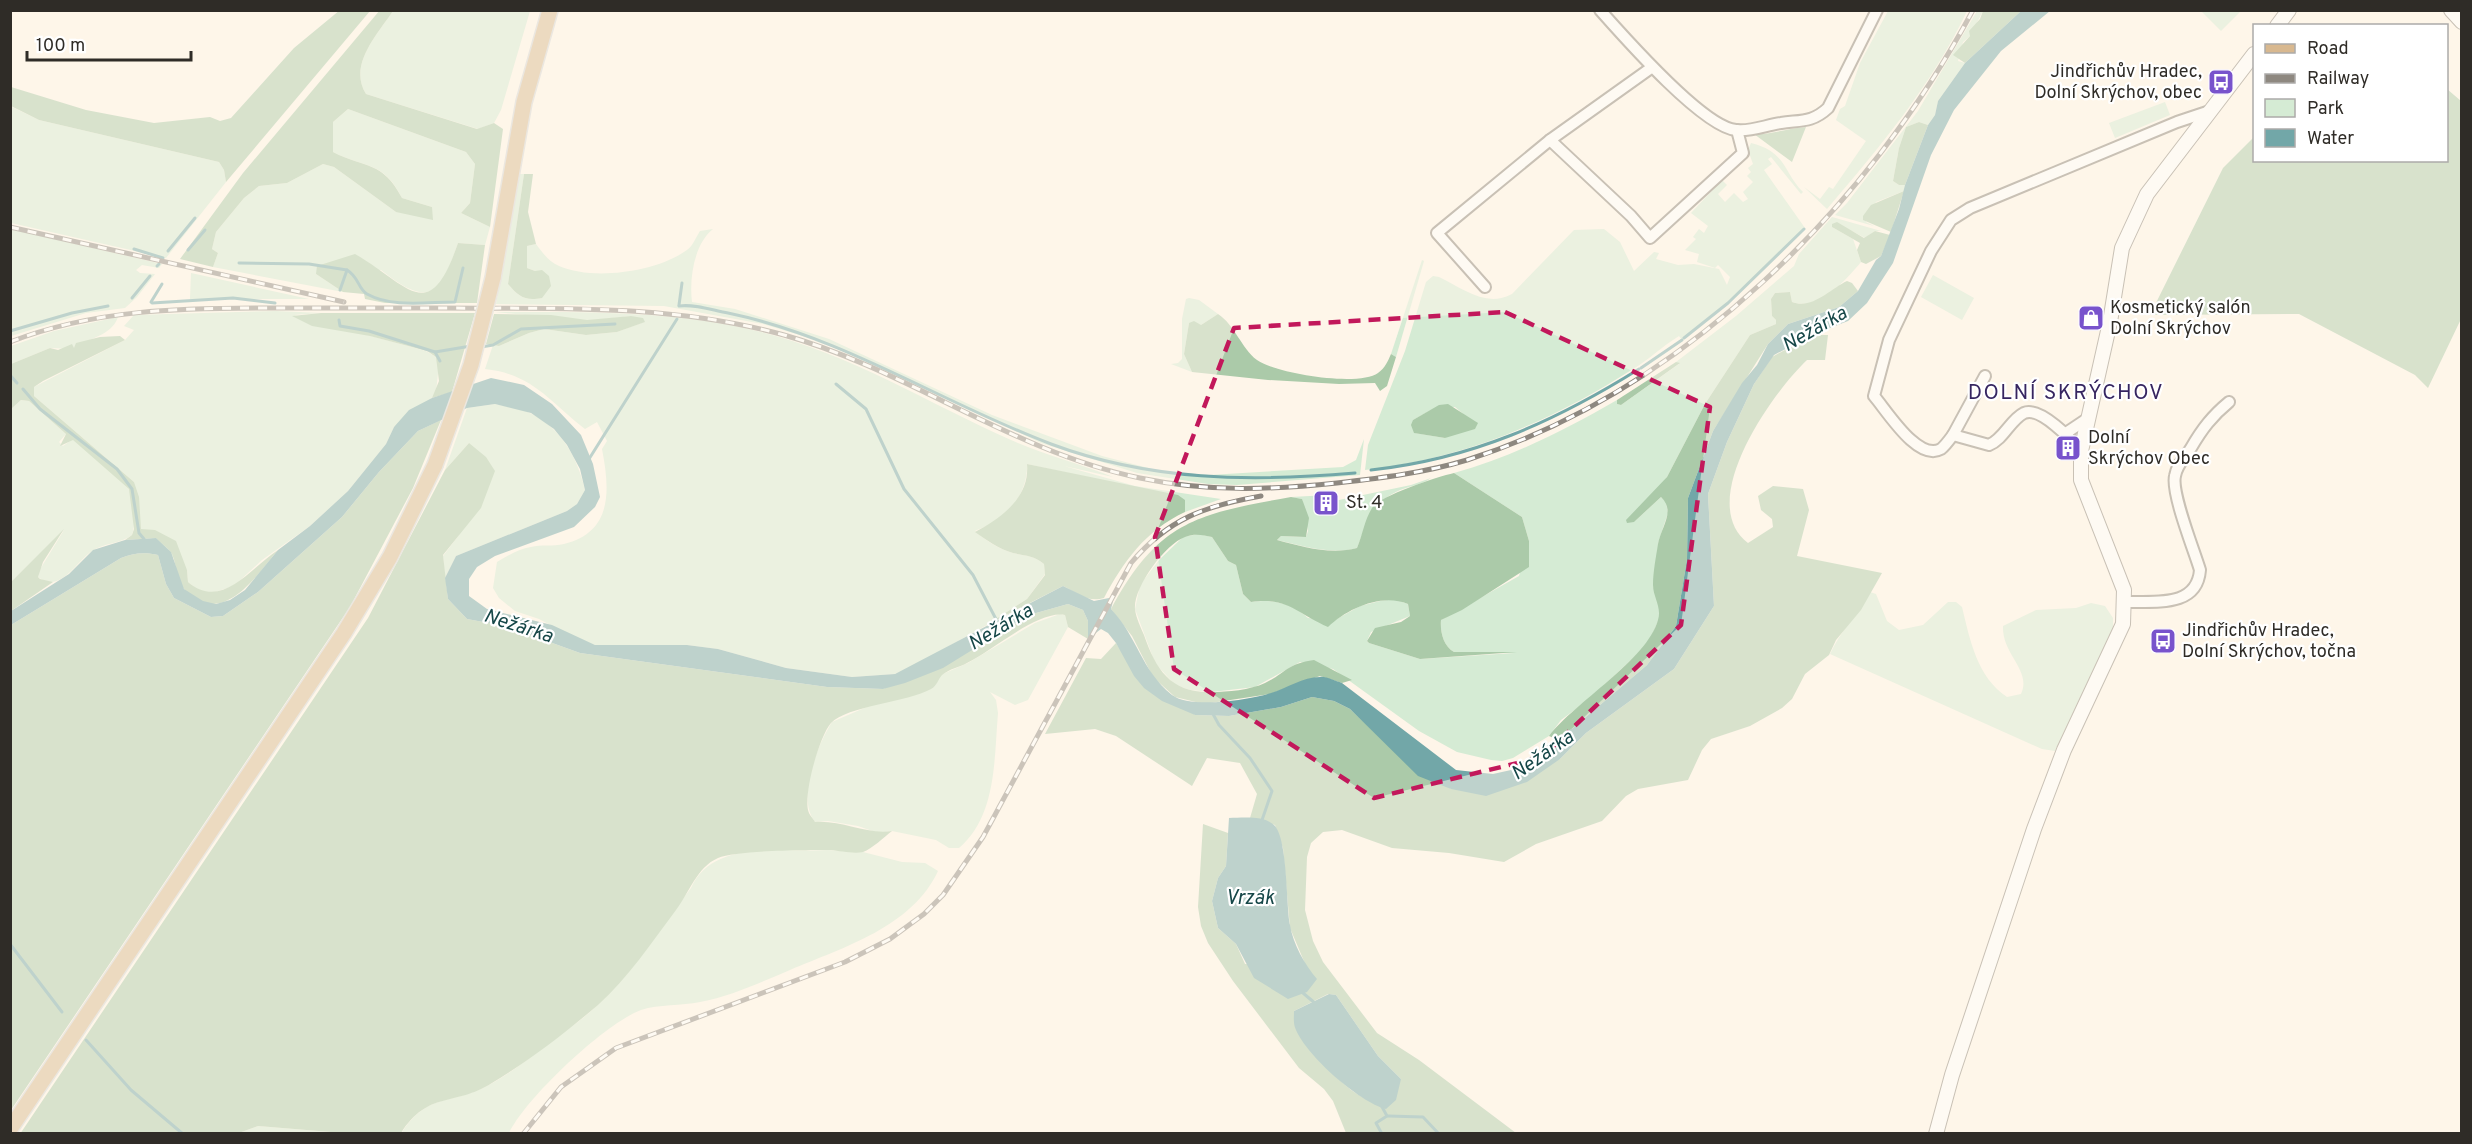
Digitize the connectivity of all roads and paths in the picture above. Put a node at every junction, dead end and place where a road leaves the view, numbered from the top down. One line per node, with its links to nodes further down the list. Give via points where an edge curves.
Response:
1 (550, 10): 21 (main road, bridge, via 524,102 493,278 471,365 435,465 390,556 344,633)
2 (1600, 10): 9 (street)
3 (1877, 10): 11 (street, via 1827,108 1819,116 1809,121)
4 (2289, 10): 7 (street)
5 (2451, 10): 6 (street)
6 (2462, 22)
7 (2278, 24)
8 (2253, 55): 10 (street)
9 (1651, 68): 11 (street, via 1715,123); 12 (street)
10 (2210, 111): 16 (street, via 2147,194 2122,248 2110,322); 18 (street, via 1970,208 1940,234 1889,340 1874,396 1916,447 1940,449)
11 (1737, 130): 12 (street, via 1743,153 1650,238)
12 (1550, 140): 13 (street, via 1437,233)
13 (1485, 288)
14 (1985, 376): 18 (street)
15 (2229, 402): 20 (street, via 2202,427 2180,460 2174,477 2200,570 2199,581 2181,599)
16 (2087, 419): 17 (street); 19 (street)
17 (2066, 433): 18 (street, via 2031,412 2023,414 1998,441 1989,445); 19 (street)
18 (1953, 435)
19 (2081, 451): 20 (street, via 2081,480 2120,577)
20 (2126, 602): 22 (street, via 2120,634 2064,750 2034,829)
21 (10, 1129)
22 (1936, 1134)

